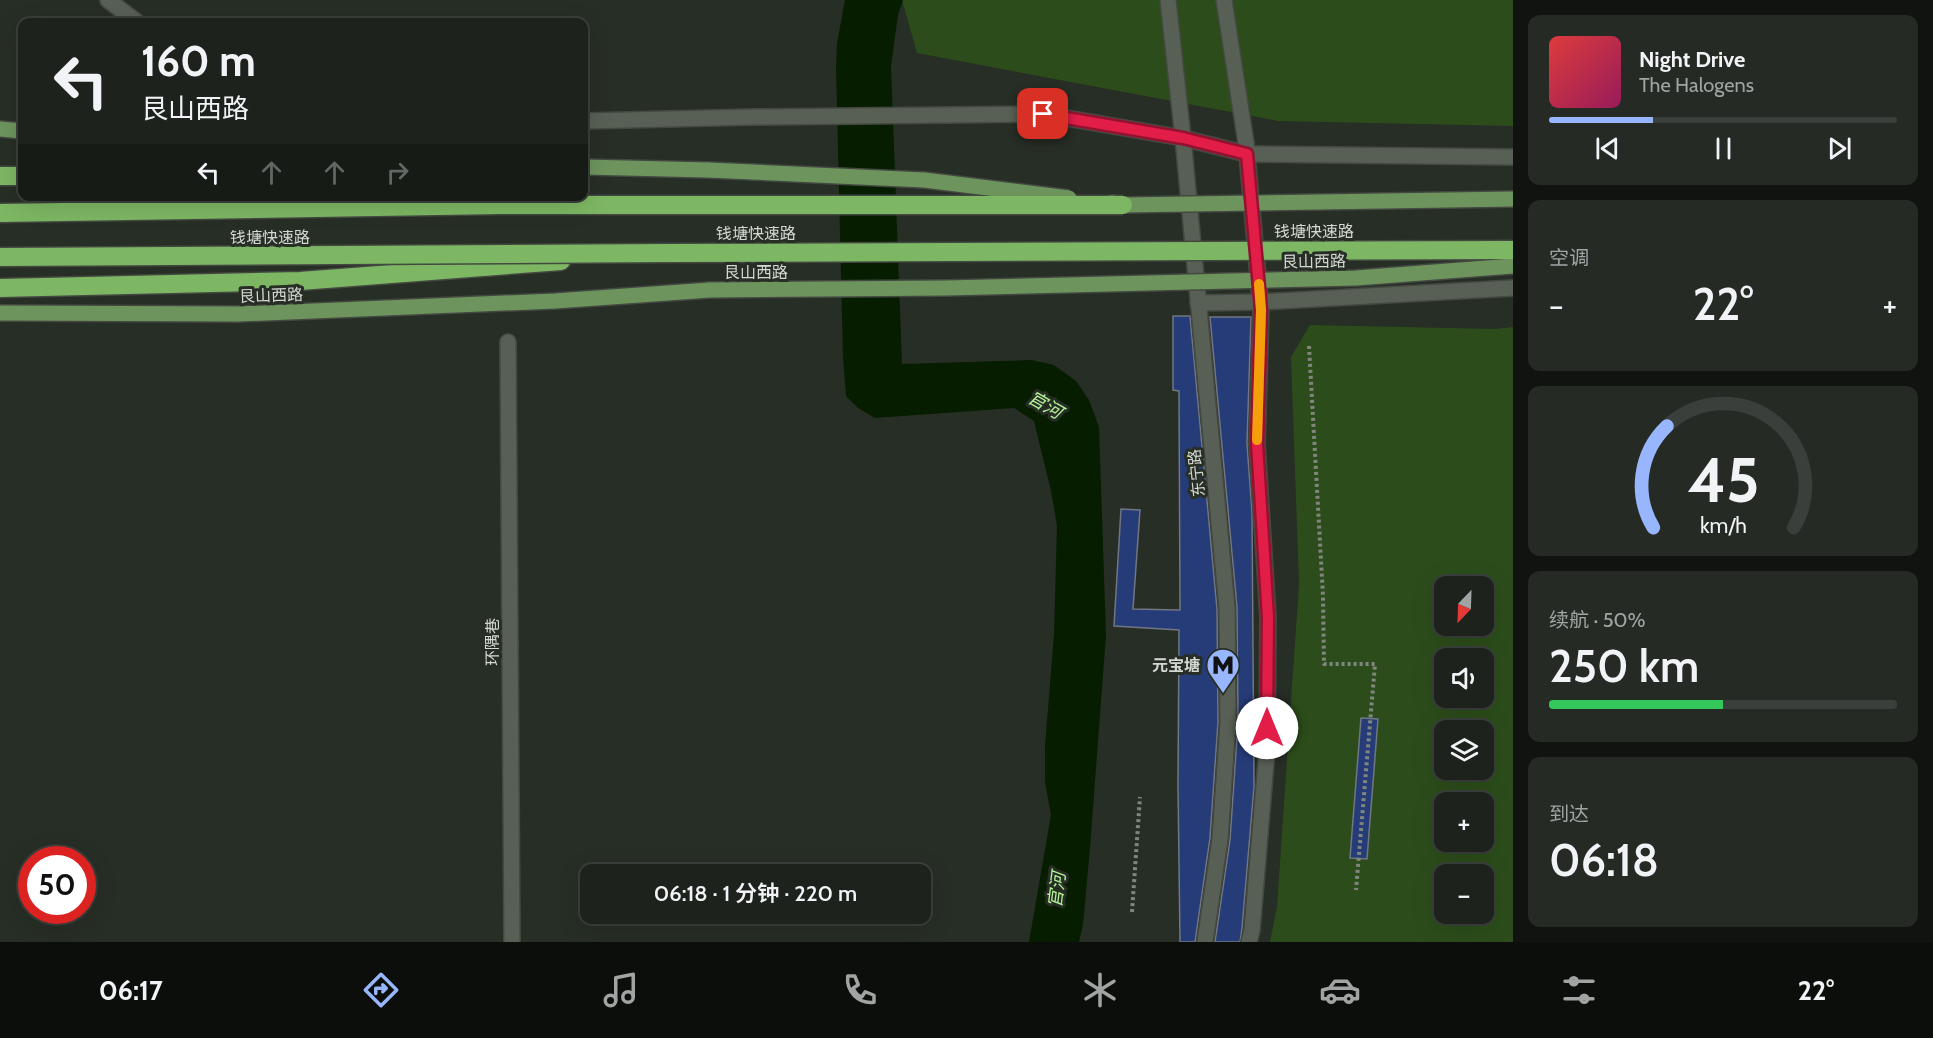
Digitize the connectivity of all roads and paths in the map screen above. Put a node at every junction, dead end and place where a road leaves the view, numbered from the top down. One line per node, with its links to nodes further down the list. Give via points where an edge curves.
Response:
1 (108, 0): 4 (main road)
2 (1168, 0): 8 (main road, 东宁路)
3 (1224, 0): 9 (main road)
4 (132, 18)
5 (588, 122): 8 (main road, via 1043,114)
6 (0, 129): 7 (main road)
7 (18, 129)
8 (1183, 138): 9 (main road); 26 (main road, 东宁路)
9 (1247, 154): 10 (main road); 25 (main road)
10 (1513, 157)
11 (588, 167): 17 (main road, bridge, via 924,180)
12 (0, 176): 13 (highway)
13 (18, 176)
14 (1513, 199): 17 (main road, bridge)
15 (449, 201): 16 (highway, bridge)
16 (500, 205): 17 (highway, 钱塘快速路, bridge); 18 (highway, 钱塘快速路, bridge)
17 (1123, 205)
18 (0, 213)
19 (1513, 250): 20 (highway, 钱塘快速路, bridge)
20 (669, 253): 21 (highway, 钱塘快速路, bridge); 23 (highway, bridge, via 300,281)
21 (0, 257)
22 (1513, 266): 27 (main road, 艮山西路, bridge, via 1356,278 710,290 555,301 262,313)
23 (0, 288)
24 (1513, 288): 25 (main road)
25 (1260, 302): 26 (main road); 35 (main road, via 1257,444 1268,617 1267,750)
26 (1198, 303): 34 (main road, 东宁路, via 1227,608 1228,722 1220,839)
27 (0, 313)
28 (508, 342): 33 (main road, 环隅巷)
29 (1309, 346): 31 (path, via 1324,664 1375,664)
30 (1140, 797): 32 (path)
31 (1356, 890)
32 (1132, 912)
33 (512, 942)
34 (1205, 942)
35 (1249, 942)

